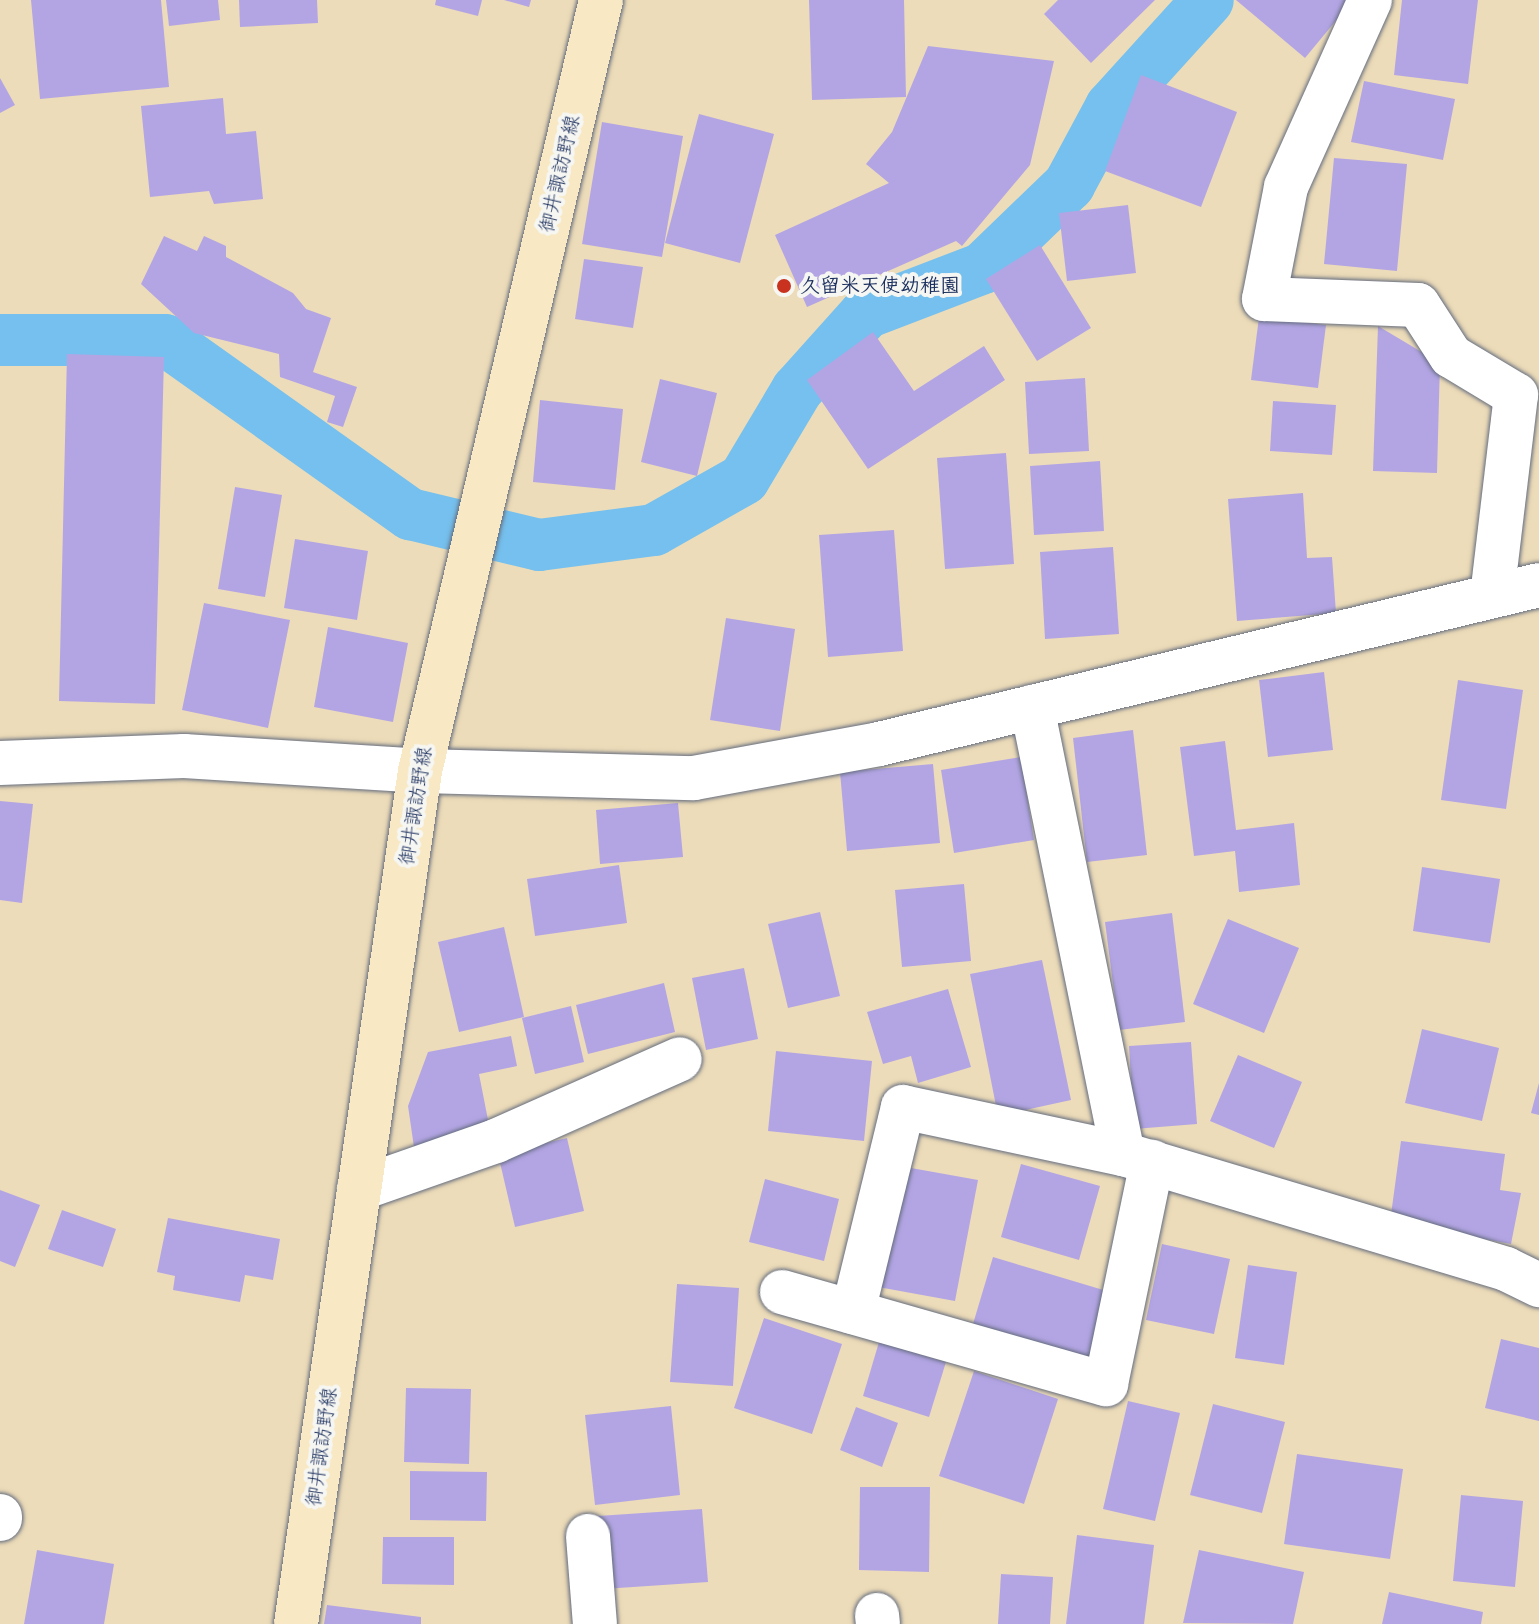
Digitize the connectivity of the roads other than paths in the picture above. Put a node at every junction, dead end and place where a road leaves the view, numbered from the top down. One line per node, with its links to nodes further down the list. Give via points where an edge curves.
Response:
1 (601, 0): 7 (main road, 御井諏訪野線)
2 (1370, 0): 4 (street, via 1286,187 1264,299 1418,305 1451,356 1516,395)
3 (1539, 585): 4 (street)
4 (1492, 596): 5 (street)
5 (1032, 707): 7 (street, via 879,744 694,778); 9 (street)
6 (0, 763): 7 (street, via 184,756)
7 (420, 771): 10 (main road, 御井諏訪野線)
8 (680, 1059): 10 (street, via 496,1141)
9 (1138, 1158): 11 (street, via 1506,1269); 13 (street, via 903,1107); 13 (street, via 1106,1384)
10 (359, 1189): 15 (main road, 御井諏訪野線)
11 (1539, 1285)
12 (782, 1292): 13 (street)
13 (853, 1312)
14 (588, 1536): 16 (street)
15 (296, 1624)
16 (595, 1624)

